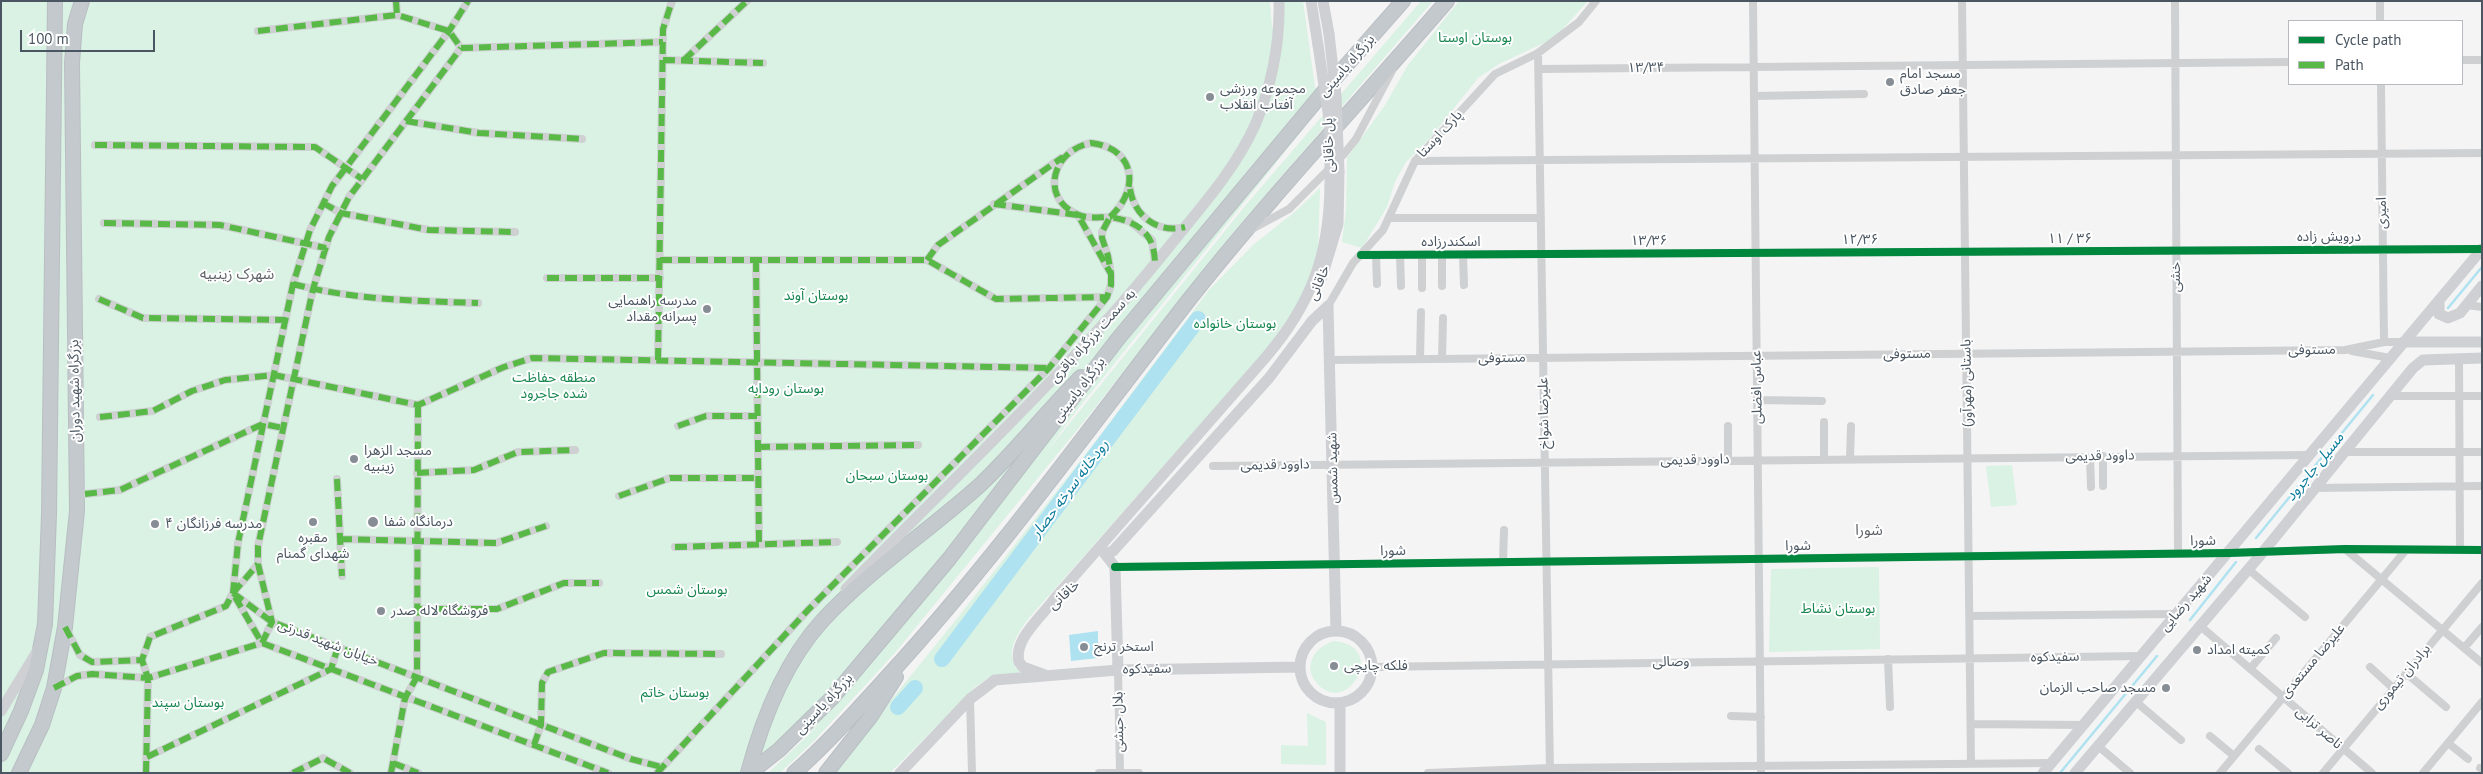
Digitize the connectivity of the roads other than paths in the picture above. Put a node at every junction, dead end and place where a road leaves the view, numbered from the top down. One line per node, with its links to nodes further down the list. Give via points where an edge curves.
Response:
1 (55, 1): 207 (highway, بزرگراه شهید دوران, via 48,514)
2 (82, 1): 202 (highway, بزرگراه شهید دوران, via 75,24 72,63 77,511)
3 (396, 1): 17 (street)
4 (468, 1): 20 (street)
5 (672, 1): 21 (street, via 663,29)
6 (747, 1): 26 (street)
7 (1279, 1): 62 (main road, به سمت بزرگراه باقری, via 1275,60 1256,124 1234,164)
8 (1311, 1): 53 (main road, پل خاقانی, bridge, via 1330,126)
9 (1322, 1): 50 (main road, پل خاقانی, bridge, via 1336,95)
10 (1403, 1): 104 (highway, بزرگراه یاسینی)
11 (1447, 1): 23 (highway, بزرگراه یاسینی)
12 (1596, 1): 24 (street, پارک اوستا, via 1579,22)
13 (1753, 1): 33 (street, عباس افضلی)
14 (1962, 1): 32 (street, باستانی (مهرآور))
15 (2175, 1): 31 (street, خشی)
16 (2380, 1): 18 (street)
17 (397, 16): 19 (street); 20 (street)
18 (2380, 20)
19 (258, 31)
20 (449, 31): 22 (street); 49 (street)
21 (663, 42): 22 (street); 25 (street)
22 (461, 48): 38 (street)
23 (1403, 52): 64 (highway, بزرگراه یاسینی); 64 (street, via 1356,139 1344,154 1288,209)
24 (1538, 53): 34 (street, علیرضا شواخ); 48 (street, پارک اوستا, via 1495,74)
25 (663, 60): 26 (street); 79 (street)
26 (684, 60): 29 (street)
27 (2463, 60): 28 (street)
28 (2482, 60)
29 (763, 62)
30 (2288, 62): 31 (street, ۱۳/۳۴)
31 (2175, 63): 32 (street, ۱۳/۳۴); 43 (street, خشی)
32 (1962, 65): 33 (street, ۱۳/۳۴); 45 (street, باستانی (مهرآور))
33 (1754, 67): 34 (street, ۱۳/۳۴); 37 (street, عباس افضلی)
34 (1539, 70): 47 (street, علیرضا شواخ)
35 (2381, 85): 42 (street, امیری)
36 (1864, 94): 37 (street)
37 (1754, 96): 46 (street, عباس افضلی)
38 (406, 121): 39 (street, via 479,133); 51 (street)
39 (582, 139)
40 (95, 145): 49 (street, via 315,147)
41 (2482, 152): 42 (street)
42 (2382, 153): 43 (street); 67 (street, امیری)
43 (2176, 155): 45 (street); 69 (street, خشی)
44 (1065, 156): 52 (street, via 1078,145 1103,144 1123,158); 55 (street); 57 (street, via 1055,173 1055,186 1059,198)
45 (1964, 157): 46 (street); 70 (street, باستانی (مهرآور))
46 (1755, 158): 47 (street); 71 (street, عباس افضلی)
47 (1540, 160): 48 (street); 60 (street, علیرضا شواخ)
48 (1415, 161): 59 (street, پارک اوستا)
49 (346, 167): 51 (street); 54 (street)
50 (1339, 172): 180 (main road, خاقانی, via 1335,236 1319,285 1303,319 1277,354)
51 (362, 179): 56 (street)
52 (1129, 185): 58 (street, via 1122,204); 62 (street, via 1138,210 1155,225 1169,230)
53 (1330, 186): 195 (main road, خاقانی, via 1324,247 1311,289 1298,316)
54 (323, 203): 56 (street); 65 (street)
55 (994, 204): 57 (street); 81 (street, via 938,245)
56 (341, 213): 63 (street, via 429,230); 66 (street)
57 (1078, 215): 58 (street); 83 (street)
58 (1110, 217): 82 (street, via 1130,221 1147,235 1154,246); 83 (street, via 1102,238)
59 (1389, 218): 60 (street); 73 (street, پارک اوستا, via 1383,230)
60 (1541, 218): 72 (street, علیرضا شواخ)
61 (104, 223): 65 (street, via 220,225)
62 (1185, 227): 82 (main road, به سمت بزرگراه باقری)
63 (515, 232)
64 (1243, 234): 209 (highway, بزرگراه یاسینی, via 976,575)
65 (306, 244): 66 (street); 86 (street)
66 (326, 248): 93 (street)
67 (2383, 249): 68 (street, درویش زاده); 69 (street, درویش زاده); 105 (street, امیری)
68 (2482, 249): 96 (main road, شهید رضایی)
69 (2176, 251): 70 (street, ۱۱ / ۳۶); 109 (street, خشی)
70 (1965, 252): 71 (street, ۱۲/۳۶); 110 (street, باستانی (مهرآور))
71 (1756, 253): 72 (street, ۱۳/۳۶); 111 (street, عباس افضلی)
72 (1542, 254): 78 (street, اسکندرزاده); 112 (street, علیرضا شواخ)
73 (1360, 255): 74 (street, اسکندرزاده); 98 (street, پارک اوستا)
74 (1376, 255): 75 (street, اسکندرزاده); 87 (street)
75 (1400, 255): 76 (street, اسکندرزاده); 89 (street)
76 (1422, 255): 77 (street, اسکندرزاده); 92 (street)
77 (1442, 255): 78 (street, اسکندرزاده); 90 (street)
78 (1463, 255): 88 (street)
79 (660, 260): 80 (street); 85 (street)
80 (756, 260): 81 (street); 120 (street)
81 (927, 260): 94 (street, via 996,299)
82 (1155, 265): 199 (main road, به سمت بزرگراه باقری, via 1090,342 831,605)
83 (1111, 274): 94 (street)
84 (547, 278): 85 (street)
85 (660, 278): 118 (street)
86 (293, 284): 93 (street); 103 (street)
87 (1377, 284)
88 (1464, 285)
89 (1401, 286)
90 (1442, 286)
91 (2482, 286): 99 (main road)
92 (1422, 288)
93 (313, 289): 97 (street, via 392,301); 123 (street)
94 (1107, 297): 121 (street)
95 (99, 299): 103 (street, via 143,318)
96 (2439, 301): 99 (main road, via 2439,314 2448,318); 106 (main road, شهید رضایی)
97 (478, 303)
98 (1328, 306): 119 (main road, شهید شمس); 180 (main road, via 1312,321 1270,378 1113,551)
99 (2466, 306): 100 (street)
100 (2482, 307)
101 (1421, 312): 116 (street)
102 (1443, 318): 117 (street)
103 (286, 320): 122 (street)
104 (1117, 340): 199 (highway, via 982,483); 270 (highway, بزرگراه یاسینی, via 949,559 838,691 779,750)
105 (2384, 342): 106 (street, مستوفی); 108 (street, مستوفی)
106 (2403, 342): 107 (main road, مستوفی); 113 (main road, شهید رضایی)
107 (2482, 342)
108 (2345, 350): 109 (street, مستوفی); 113 (street)
109 (2177, 352): 110 (street, مستوفی); 147 (street, خشی)
110 (1966, 354): 111 (street, مستوفی); 148 (street, باستانی (مهرآور))
111 (1757, 356): 112 (street, مستوفی); 127 (street, عباس افضلی)
112 (1544, 358): 117 (street, مستوفی); 153 (street, علیرضا شواخ)
113 (2390, 358): 144 (main road, شهید رضایی)
114 (2459, 358): 115 (main road); 124 (main road, شهید رضایی, via 2423,360); 125 (street)
115 (2482, 358)
116 (1420, 359): 117 (street, مستوفی); 119 (street, مستوفی)
117 (1442, 359)
118 (658, 360): 120 (street); 129 (street, via 532,358)
119 (1331, 360): 154 (main road, شهید شمس)
120 (757, 362): 121 (street); 130 (street)
121 (1049, 368): 260 (street, via 808,610)
122 (274, 374): 123 (street); 131 (street, via 225,380 192,391 153,411); 133 (street)
123 (294, 379): 129 (street); 137 (street)
124 (2390, 396): 125 (street); 141 (main road, شهید رضایی)
125 (2459, 396): 126 (street); 142 (street)
126 (2482, 396)
127 (1757, 400): 128 (street); 152 (street, عباس افضلی)
128 (1822, 401)
129 (418, 405): 156 (street)
130 (757, 416): 134 (street, via 706,416); 139 (street)
131 (100, 417)
132 (1824, 422): 149 (street)
133 (263, 424): 137 (street); 164 (street, via 120,490); 193 (street, via 238,543)
134 (678, 426)
135 (1728, 426): 151 (street)
136 (1851, 426): 150 (street)
137 (283, 428): 185 (street, via 258,546)
138 (918, 445): 139 (street)
139 (758, 446): 158 (street)
140 (575, 450): 156 (street, via 518,452 474,470)
141 (2344, 452): 142 (street); 163 (main road, شهید رضایی)
142 (2459, 452): 143 (street); 160 (street)
143 (2482, 452)
144 (2309, 455): 147 (street, داوود قدیمی); 179 (main road, شهید رضایی)
145 (2090, 456): 146 (street, داوود قدیمی); 148 (street, داوود قدیمی); 162 (street)
146 (2103, 456): 147 (street, داوود قدیمی); 159 (street)
147 (2177, 456): 178 (street, خشی)
148 (1968, 458): 150 (street, داوود قدیمی); 181 (street, باستانی (مهرآور))
149 (1824, 459): 150 (street, داوود قدیمی); 152 (street, داوود قدیمی)
150 (1850, 459)
151 (1728, 460): 152 (street, داوود قدیمی); 153 (street, داوود قدیمی)
152 (1758, 460): 182 (street, عباس افضلی)
153 (1545, 461): 154 (street, داوود قدیمی); 184 (street, علیرضا شواخ)
154 (1333, 463): 155 (street, داوود قدیمی); 186 (main road, شهید شمس)
155 (1213, 466)
156 (418, 473): 169 (street)
157 (337, 478): 168 (street)
158 (758, 478): 165 (street, via 670,478); 171 (street)
159 (2103, 486)
160 (2459, 486): 161 (street); 163 (street); 175 (street)
161 (2482, 486)
162 (2091, 487)
163 (2315, 488): 177 (main road, شهید رضایی)
164 (85, 494)
165 (619, 496)
166 (546, 526): 169 (street, via 496,543)
167 (1504, 530): 183 (street)
168 (340, 539): 169 (street); 189 (street)
169 (417, 539): 194 (street)
170 (837, 542): 171 (street)
171 (758, 544): 172 (street)
172 (675, 547)
173 (2345, 549): 174 (street, شورا); 177 (street, شورا); 190 (street)
174 (2406, 550): 175 (street, شورا); 190 (street, علیرضا مستعدی)
175 (2460, 550): 176 (street, شورا)
176 (2482, 550)
177 (2263, 552): 179 (street, شورا); 188 (main road, شهید رضایی)
178 (2178, 553): 179 (street, شورا); 181 (street, شورا)
179 (2229, 553): 196 (main road, شهید رضایی)
180 (1105, 554): 187 (main road); 195 (main road, خاقانی, via 1061,602)
181 (1969, 556): 182 (street, شورا); 197 (street, باستانی (مهرآور))
182 (1759, 559): 184 (street, شورا); 217 (street, عباس افضلی)
183 (1503, 562): 184 (street, شورا); 186 (street, شورا)
184 (1547, 562): 219 (street, علیرضا شواخ)
185 (258, 564): 193 (street); 200 (street)
186 (1335, 564): 187 (street, شورا); 205 (main road, شهید شمس)
187 (1115, 567): 225 (main road, بلال حبشی)
188 (2248, 569): 198 (street); 201 (main road, شهید رضایی)
189 (342, 576)
190 (2381, 579): 204 (street); 232 (street, علیرضا مستعدی)
191 (599, 583): 194 (street, via 564,583 497,609)
192 (2482, 583): 204 (street, برادران تیموری)
193 (232, 593): 200 (street, خیابان شهید قدرتی); 208 (street, خیابان شهید قدرتی); 216 (street, via 226,606 150,637)
194 (417, 609): 228 (street)
195 (1046, 612): 227 (main road, via 1027,634 1018,655 1024,666)
196 (2176, 614): 197 (street); 213 (main road, شهید رضایی)
197 (1970, 616): 214 (street, باستانی (مهرآور))
198 (2305, 617)
199 (822, 621): 270 (highway, via 785,676 761,728)
200 (272, 622): 208 (street); 210 (street, خیابان شهید قدرتی)
201 (2199, 625): 224 (street, ناصر ترابی); 235 (main road, شهید رضایی)
202 (65, 627): 216 (street, via 80,655 92,662); 230 (highway, بزرگراه شهید دوران)
203 (2482, 627): 211 (street)
204 (2442, 629): 211 (street); 226 (street, برادران تیموری)
205 (1336, 630): 220 (main road, via 1352,635 1365,645 1371,655); 221 (main road, via 1325,632 1310,642 1301,656)
206 (2276, 638): 224 (street)
207 (42, 642): 240 (main road); 253 (highway, بزرگراه شهید دوران, via 21,712)
208 (262, 643): 223 (street, خیابان شهید قدرتی); 229 (street)
209 (916, 646): 271 (highway, بزرگراه یاسینی); 272 (highway, via 871,716)
210 (338, 647): 223 (street); 228 (street, خیابان شهید قدرتی)
211 (2464, 648): 218 (street)
212 (721, 654): 244 (street, via 604,653 548,672 542,682)
213 (2140, 656): 214 (street, سفیدکوه); 245 (main road, شهید رضایی)
214 (1970, 658): 215 (street, وصالی); 243 (street, باستانی (مهرآور))
215 (1888, 659): 217 (street, وصالی); 238 (street)
216 (142, 660): 229 (street)
217 (1760, 661): 219 (street, وصالی); 242 (street, عباس افضلی)
218 (2482, 663)
219 (1548, 664): 220 (street, وصالی); 262 (street, علیرضا شواخ)
220 (1372, 666): 237 (main road, via 1366,688 1358,696)
221 (1300, 667): 225 (main road, سفیدکوه); 237 (main road, via 1306,688 1314,696)
222 (2370, 667): 231 (street)
223 (331, 669): 233 (street, خیابان شهید قدرتی); 255 (street)
224 (2250, 669): 232 (street, ناصر ترابی)
225 (1118, 670): 227 (main road, سفیدکوه); 276 (street, بلال حبشی)
226 (2406, 673): 231 (street, برادران تیموری); 239 (street)
227 (1045, 675): 234 (main road, سفیدکوه, via 995,680)
228 (417, 677): 233 (street); 244 (street, خیابان شهید قدرتی)
229 (148, 678): 230 (street, via 92,674 77,676); 255 (street)
230 (54, 688): 263 (highway, بزرگراه شهید دوران, via 42,725)
231 (2393, 688): 252 (street, برادران تیموری)
232 (2283, 697): 252 (street, ناصر ترابی); 254 (street, علیرضا مستعدی)
233 (405, 698): 249 (street, خیابان شهید قدرتی); 257 (street)
234 (970, 699): 273 (main road); 274 (street)
235 (2135, 701): 247 (street); 250 (main road, شهید رضایی)
236 (2482, 702): 248 (street)
237 (1336, 704): 278 (main road); 279 (main road)
238 (1890, 706)
239 (2446, 707)
240 (1, 711)
241 (1732, 716): 242 (street)
242 (1761, 717): 261 (street, عباس افضلی)
243 (1971, 724): 245 (street); 259 (street, باستانی (مهرآور))
244 (542, 725): 249 (street); 260 (street, خیابان شهید قدرتی)
245 (2083, 725): 258 (main road, شهید رضایی)
246 (2210, 736): 254 (street)
247 (2181, 740)
248 (2448, 743): 256 (street); 288 (street)
249 (534, 745): 269 (street, خیابان شهید قدرتی)
250 (2098, 746): 282 (main road, شهید رضایی); 283 (street)
251 (2259, 749): 285 (street)
252 (2343, 749): 286 (street, برادران تیموری); 287 (street, ناصر ترابی)
253 (1, 754)
254 (2234, 756): 284 (street, علیرضا مستعدی)
255 (146, 757): 264 (street)
256 (2468, 759)
257 (393, 763): 267 (street); 268 (street)
258 (2051, 763): 259 (street); 281 (main road, شهید رضایی)
259 (1971, 764): 261 (street)
260 (659, 770)
261 (1761, 770): 262 (street)
262 (1550, 771): 280 (street)
263 (19, 773)
264 (146, 773)
265 (293, 773): 266 (street, via 323,758)
266 (350, 773)
267 (391, 773)
268 (418, 773)
269 (608, 773)
270 (749, 773)
271 (794, 773)
272 (826, 773)
273 (900, 773)
274 (972, 773)
275 (1098, 773): 276 (street)
276 (1120, 773): 277 (street)
277 (1139, 773)
278 (1332, 773)
279 (1340, 773)
280 (1428, 773)
281 (2043, 773)
282 (2075, 773)
283 (2130, 773)
284 (2220, 773)
285 (2288, 773)
286 (2323, 773)
287 (2372, 773)
288 (2423, 773)

